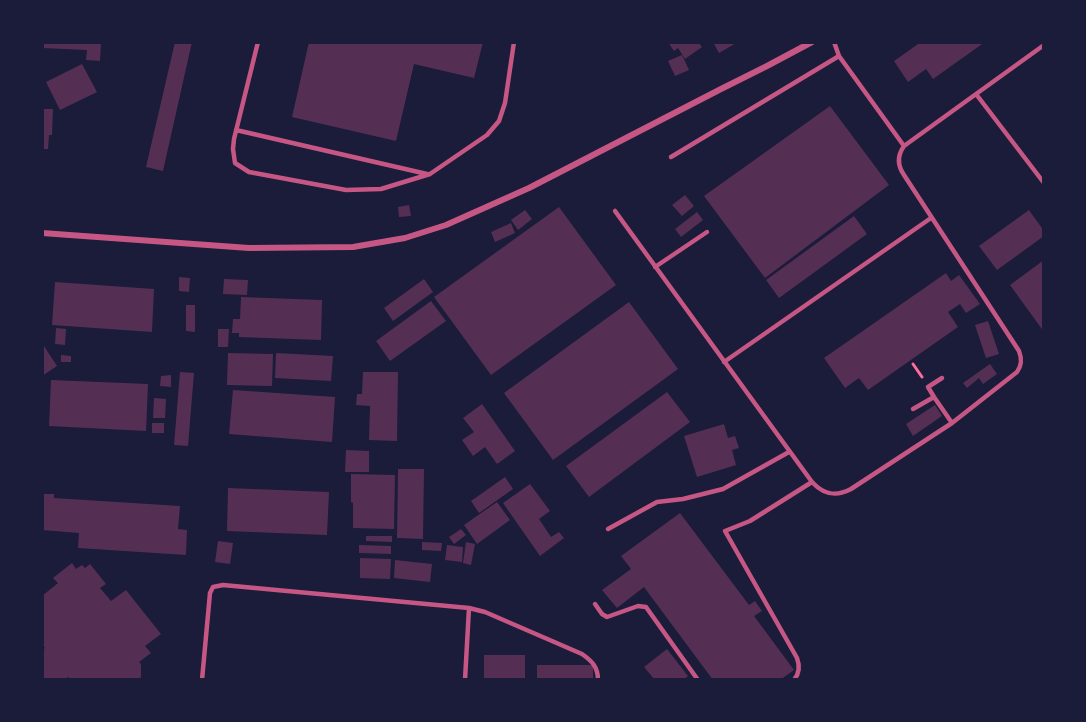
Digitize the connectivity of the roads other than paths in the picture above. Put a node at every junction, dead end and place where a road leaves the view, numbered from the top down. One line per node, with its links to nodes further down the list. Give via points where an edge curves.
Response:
1 (258, 42): 8 (lane)
2 (514, 42): 11 (lane, via 500,121 487,135)
3 (812, 42): 16 (street, via 529,188 446,225 405,238 353,247 249,248)
4 (834, 42): 6 (lane)
5 (1044, 45): 7 (lane)
6 (839, 56): 9 (lane); 10 (lane)
7 (976, 94): 9 (lane); 12 (lane)
8 (236, 130): 11 (lane); 11 (lane, via 235,163 249,172 346,190 381,189)
9 (904, 146): 14 (lane, via 898,160 900,169)
10 (671, 157)
11 (430, 174)
12 (1044, 183)
13 (615, 211): 17 (lane)
14 (931, 218): 18 (lane); 22 (lane, via 1019,351 1022,362 1017,372)
15 (707, 231): 17 (lane)
16 (42, 233)
17 (655, 267): 18 (lane)
18 (724, 362): 23 (lane)
19 (942, 378): 20 (lane, via 928,387)
20 (934, 397): 21 (lane); 22 (lane)
21 (913, 409)
22 (952, 423): 24 (lane, via 843,493 826,493)
23 (789, 452): 24 (lane); 25 (lane, via 723,489 657,502)
24 (812, 482): 32 (lane, via 750,521 725,531 797,658 798,673)
25 (608, 529)
26 (595, 604): 31 (lane, via 607,617 646,607)
27 (469, 608): 28 (lane, via 213,587); 29 (lane); 30 (lane, via 582,654 592,661)
28 (202, 680)
29 (465, 680)
30 (598, 680)
31 (698, 680)
32 (794, 680)

